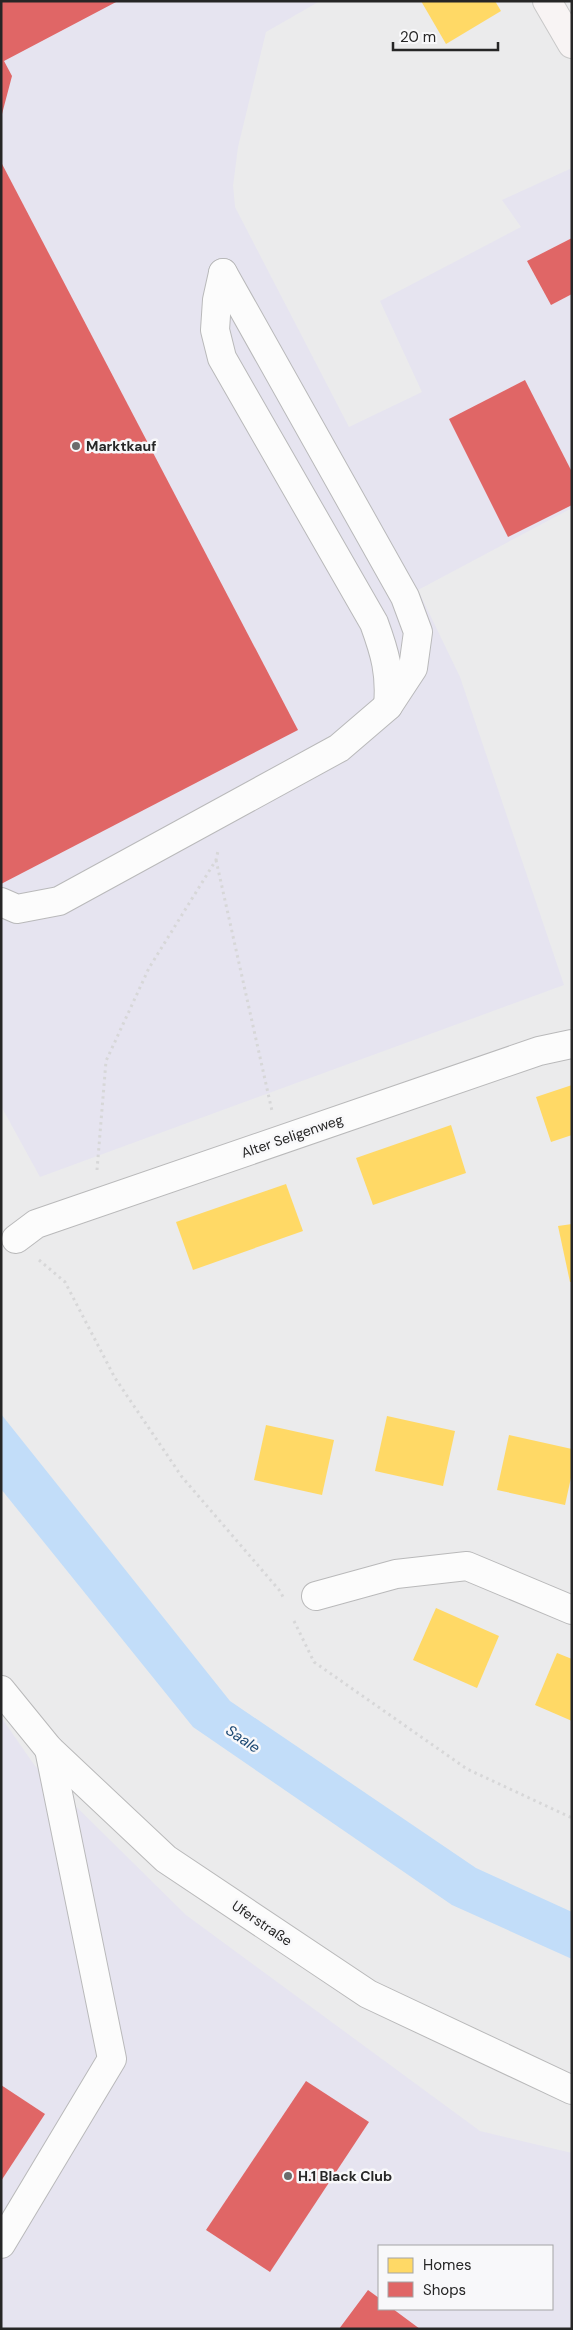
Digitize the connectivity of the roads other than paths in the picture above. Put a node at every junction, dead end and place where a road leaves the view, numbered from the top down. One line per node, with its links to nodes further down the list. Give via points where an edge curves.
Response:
1 (547, 1): 2 (main road)
2 (572, 44)
3 (388, 706): 3 (street, via 387,661 374,624 222,358 215,330 222,273 404,597 418,632 413,668); 4 (street, via 339,748 59,901 17,909)
4 (1, 902)
5 (572, 1044): 6 (street, Alter Seligenweg, via 539,1051 36,1224)
6 (16, 1239)
7 (316, 1596): 8 (street, via 396,1574 466,1566)
8 (572, 1610)
9 (1, 1690): 10 (street, Uferstraße)
10 (49, 1749): 11 (street, Uferstraße, via 166,1859 368,1994); 12 (street, via 112,2059)
11 (572, 2090)
12 (1, 2244)

